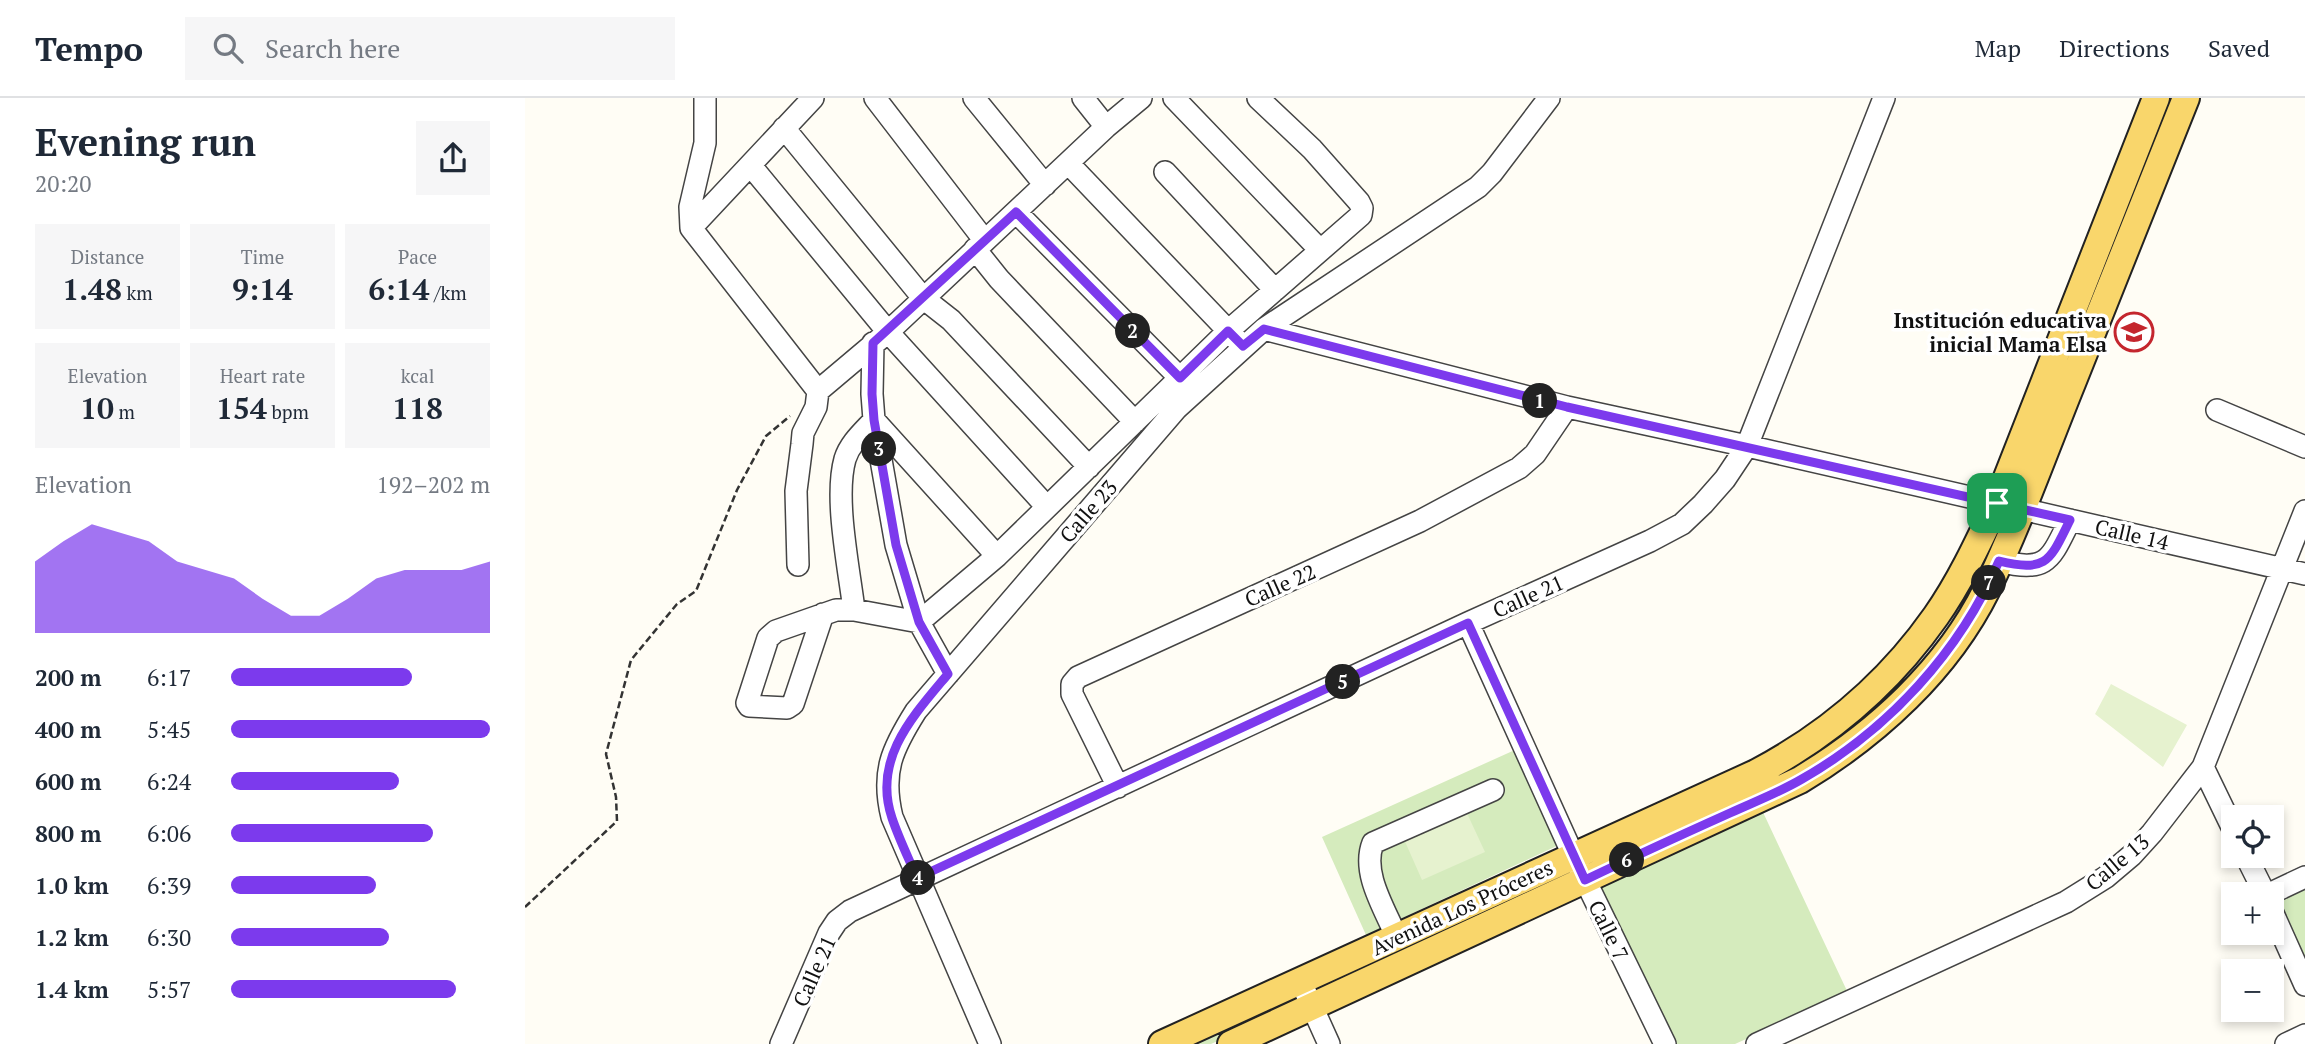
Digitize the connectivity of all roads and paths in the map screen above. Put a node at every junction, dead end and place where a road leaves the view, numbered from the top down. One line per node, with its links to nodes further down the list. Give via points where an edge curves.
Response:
1 (705, 98): 20 (street, via 705,143 689,207)
2 (813, 98): 14 (street)
3 (875, 98): 21 (street)
4 (974, 98): 18 (street)
5 (1083, 98): 13 (street)
6 (1141, 98): 13 (street)
7 (1174, 98): 22 (street)
8 (1258, 98): 22 (street, via 1312,149 1362,208 1361,215)
9 (1549, 98): 25 (street, Calle 23, via 1478,187)
10 (1884, 98): 34 (street, Calle 21)
11 (2156, 98): 37 (main road, Avenida Los Próceres)
12 (2186, 98): 37 (main road, Avenida Los Próceres)
13 (1107, 127): 15 (street)
14 (784, 128): 16 (street); 24 (street)
15 (1068, 163): 18 (street); 27 (street)
16 (751, 166): 20 (street); 26 (street)
17 (1165, 172): 23 (street)
18 (1045, 185): 19 (street)
19 (1016, 212): 21 (street); 28 (street)
20 (691, 228): 29 (street)
21 (980, 245): 24 (street); 33 (street, via 999,279)
22 (1321, 250): 23 (street)
23 (1275, 290): 27 (street)
24 (923, 298): 26 (street); 36 (street, via 951,320)
25 (1264, 329): 27 (street, Calle 23); 30 (street, Calle 14)
26 (881, 337): 29 (street); 32 (street, via 872,394); 38 (street)
27 (1236, 339): 28 (street); 50 (street, Calle 23)
28 (1180, 378): 33 (street)
29 (818, 391): 43 (street, via 801,444 796,491); 60 (path, via 766,436 737,490 696,591 677,604 631,660 606,754 618,821)
30 (1567, 407): 34 (street, Calle 14); 52 (street, Calle 22, via 1535,454 1519,468 1420,521 1078,677 1072,694)
31 (2217, 410): 35 (street)
32 (874, 420): 41 (street); 46 (street, via 855,439 845,458 842,485); 48 (street, via 896,545)
33 (1135, 422): 36 (street)
34 (1747, 446): 37 (street, Calle 14); 49 (street, Calle 21, via 1725,479 1682,524)
35 (2305, 447)
36 (1089, 467): 38 (street)
37 (2009, 506): 40 (street, Calle 14); 42 (main road, Avenida Los Próceres); 55 (main road, Avenida Los Próceres, via 1980,540 1937,616 1883,682 1822,734 1756,773)
38 (1047, 507): 41 (street)
39 (2305, 511): 44 (street, Calle 13)
40 (2070, 520): 42 (street, via 2049,559 2021,567); 44 (street, Calle 14)
41 (997, 556): 48 (street)
42 (1999, 561): 58 (main road, Avenida Los Próceres, via 1986,591 1938,662 1881,723 1841,755 1801,780)
43 (798, 565)
44 (2282, 569): 45 (street, Calle 14); 51 (street, Calle 13)
45 (2305, 575)
46 (854, 610): 47 (street); 48 (street)
47 (823, 614): 47 (street, via 793,704 787,708 749,706 768,638)
48 (919, 622): 50 (street)
49 (1468, 623): 52 (street, Calle 21); 55 (street, Calle 7)
50 (948, 674): 57 (street, Calle 23, via 898,739 887,778 892,817)
51 (2203, 767): 54 (street); 67 (street, Calle 13, via 2152,833 2106,877 2066,902)
52 (1118, 787): 57 (street, Calle 21)
53 (1493, 790): 61 (street, via 1373,843 1368,868)
54 (2221, 805)
55 (1573, 855): 58 (street, Calle 7); 61 (main road, Avenida Los Próceres)
56 (2305, 877): 59 (street)
57 (917, 878): 68 (street, Calle 21, via 837,921); 69 (street, Calle 23)
58 (1585, 880): 65 (main road, Avenida Los Próceres); 73 (street, Calle 7)
59 (2284, 886)
60 (525, 907)
61 (1397, 938): 63 (main road, Avenida Los Próceres)
62 (2284, 938): 64 (street)
63 (1301, 982): 65 (street); 70 (main road, Avenida Los Próceres)
64 (2305, 985)
65 (1312, 1006): 71 (main road, Avenida Los Próceres); 72 (street)
66 (2305, 1035): 74 (street)
67 (1763, 1043)
68 (781, 1044)
69 (990, 1044)
70 (1162, 1044)
71 (1231, 1044)
72 (1329, 1044)
73 (1665, 1044)
74 (2286, 1044)

